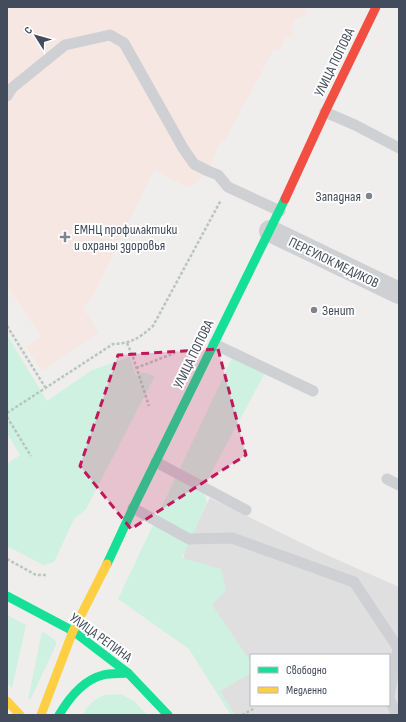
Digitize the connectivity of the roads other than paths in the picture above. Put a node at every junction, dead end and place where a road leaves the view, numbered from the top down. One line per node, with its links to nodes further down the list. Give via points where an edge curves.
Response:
1 (376, 7): 3 (street, УЛИЦА ПОПОВА)
2 (7, 96): 5 (lane, via 12,88 65,45 110,35 124,43 182,148 194,164 218,175 228,187)
3 (325, 112): 4 (lane); 5 (street, УЛИЦА ПОПОВА)
4 (399, 148)
5 (280, 211): 6 (street, УЛИЦА ПОПОВА)
6 (270, 231): 7 (street, ПЕРЕУЛОК МЕДИКОВ); 8 (street, УЛИЦА ПОПОВА)
7 (399, 293)
8 (214, 344): 9 (lane); 10 (street, УЛИЦА ПОПОВА)
9 (313, 391)
10 (156, 462): 13 (street, УЛИЦА ПОПОВА); 14 (lane)
11 (387, 479): 12 (lane)
12 (399, 485)
13 (133, 508): 16 (street, УЛИЦА ПОПОВА, via 98,585); 18 (lane, via 189,539 232,538 354,582 398,648)
14 (246, 510)
15 (7, 596): 16 (street, УЛИЦА РЕПИНА)
16 (73, 631): 17 (street, УЛИЦА РЕПИНА); 22 (street, УЛИЦА ПОПОВА)
17 (128, 673): 23 (street, via 103,675 84,685 67,701); 24 (street, УЛИЦА РЕПИНА)
18 (390, 692)
19 (390, 700): 25 (lane)
20 (7, 701): 21 (street)
21 (20, 715)
22 (41, 715)
23 (59, 715)
24 (168, 715)
25 (397, 715)

